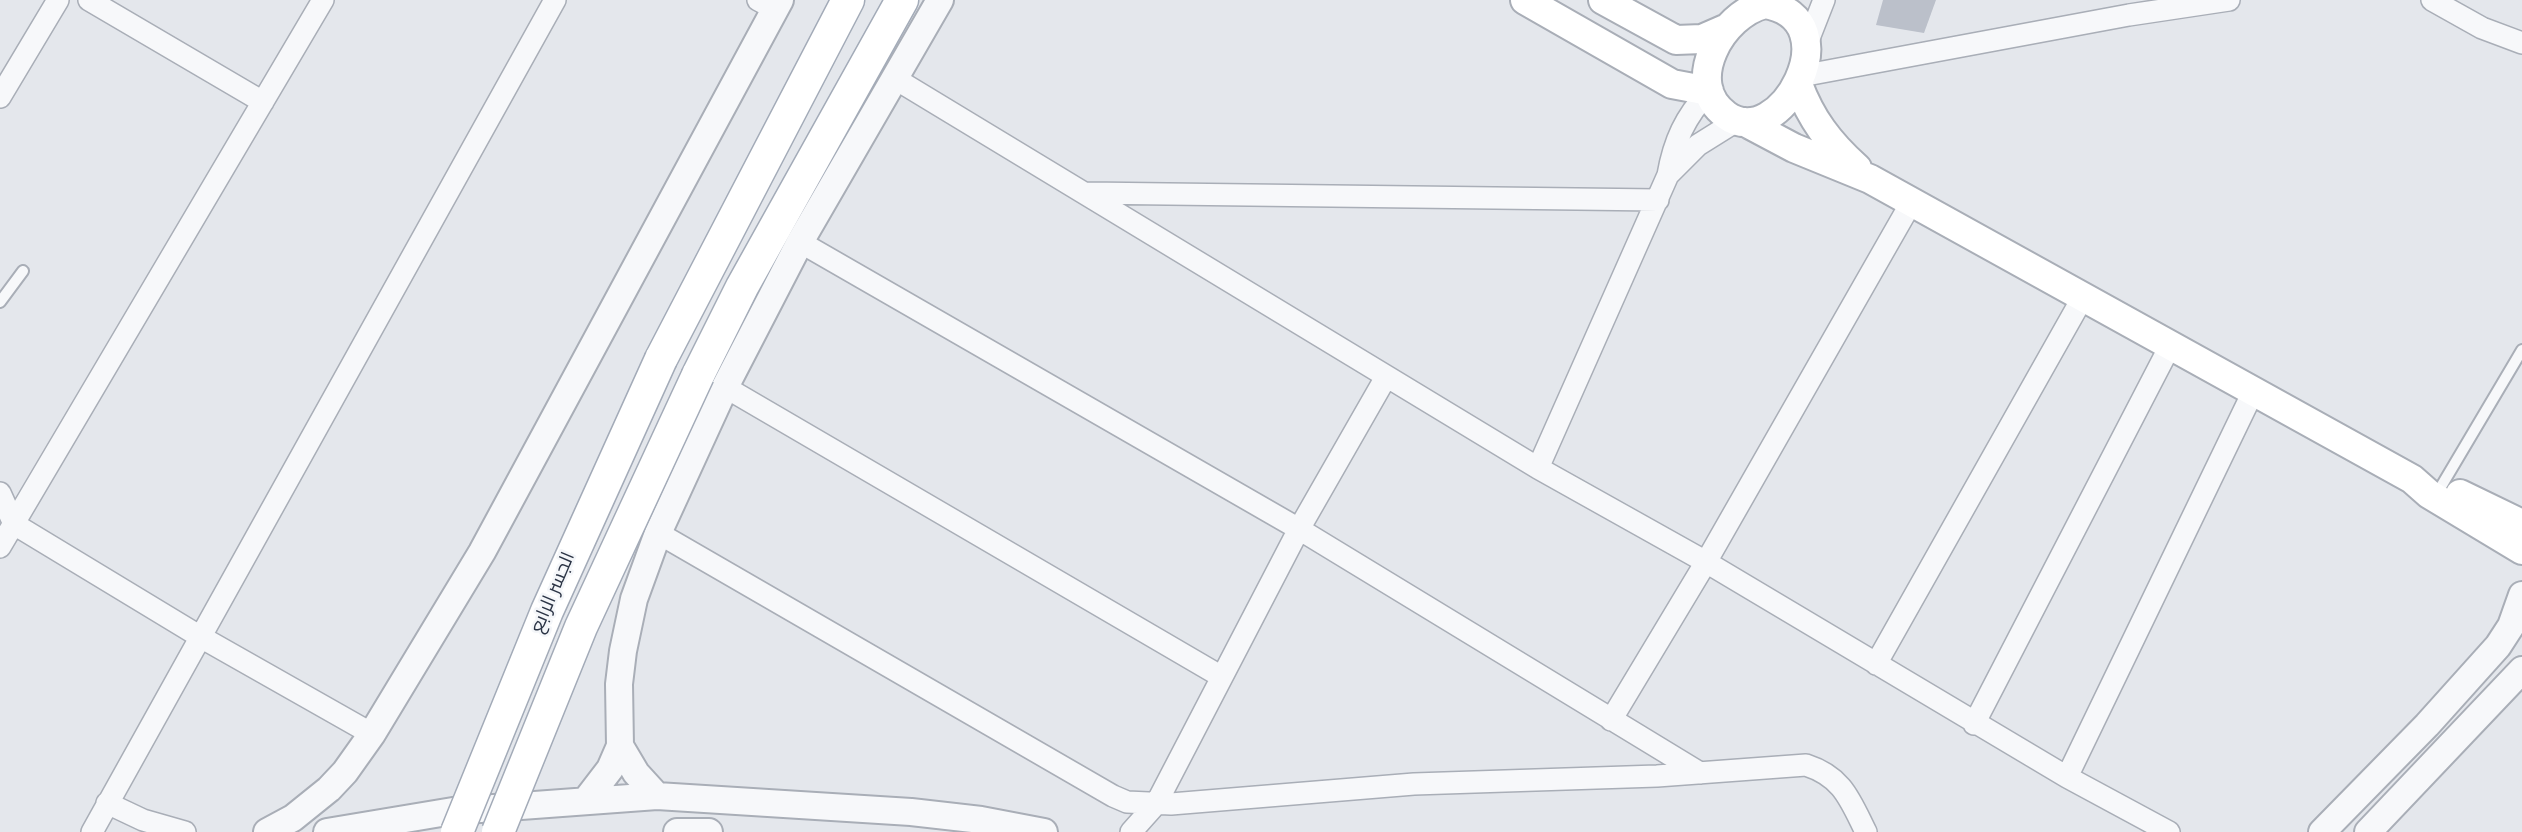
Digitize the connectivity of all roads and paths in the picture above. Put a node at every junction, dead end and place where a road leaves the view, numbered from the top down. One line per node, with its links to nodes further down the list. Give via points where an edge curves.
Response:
1 (58, 0): 21 (street)
2 (89, 0): 22 (street)
3 (323, 0): 22 (street)
4 (555, 0): 50 (street)
5 (848, 0): 70 (main road, الجسر الرابع, bridge, via 661,359 567,563)
6 (902, 0): 36 (main road, الجسر الرابع, via 754,264)
7 (940, 0): 18 (street)
8 (1525, 0): 20 (main road, via 1672,84)
9 (1603, 0): 15 (main road, via 1676,40 1702,39)
10 (1824, 0): 17 (street)
11 (2229, 0): 19 (street, via 2129,15)
12 (2432, 0): 16 (street, via 2482,28)
13 (771, 3): 57 (street, via 482,552)
14 (1758, 3): 15 (main road); 17 (main road, via 1790,12 1804,33)
15 (1725, 29): 20 (main road, via 1709,64)
16 (2522, 43)
17 (1806, 46): 19 (main road)
18 (894, 78): 26 (street); 29 (street)
19 (1800, 80): 23 (main road, via 1776,110 1761,119); 25 (main road, via 1818,127)
20 (1709, 91): 23 (main road, via 1716,107 1728,118); 24 (street, via 1680,129)
21 (0, 97)
22 (263, 102): 42 (street)
23 (1741, 121): 24 (street, via 1698,145); 25 (main road)
24 (1668, 175): 27 (street)
25 (1870, 179): 28 (main road)
26 (1084, 193): 27 (street); 35 (street)
27 (1658, 200): 38 (street)
28 (1911, 203): 31 (main road); 48 (street)
29 (800, 242): 36 (street); 44 (street)
30 (23, 271): 32 (lane)
31 (2083, 297): 33 (main road); 51 (street)
32 (0, 302)
33 (2170, 346): 37 (main road); 55 (street)
34 (2522, 351): 40 (lane)
35 (1386, 377): 38 (street); 44 (street)
36 (711, 381): 45 (street); 53 (street); 71 (main road, الجسر الرابع, bridge, via 581,627)
37 (2253, 392): 39 (main road); 61 (street)
38 (1538, 468): 48 (street)
39 (2412, 479): 40 (main road); 47 (main road)
40 (2442, 485): 43 (main road)
41 (0, 494): 42 (street)
42 (14, 524): 46 (street); 50 (street)
43 (2522, 524)
44 (1299, 529): 53 (street); 54 (street)
45 (658, 533): 59 (street, via 625,640 619,684); 65 (street, via 1113,796)
46 (0, 547)
47 (2522, 550)
48 (1706, 562): 51 (street); 54 (street)
49 (2522, 595): 56 (street, via 2498,646)
50 (199, 636): 57 (street); 64 (street)
51 (1876, 664): 55 (street)
52 (2522, 670): 58 (street)
53 (1222, 677): 65 (street)
54 (1611, 720): 60 (street)
55 (1974, 724): 61 (street)
56 (2427, 725): 58 (street); 79 (street)
57 (372, 734): 68 (street, via 329,789)
58 (2450, 745): 80 (street)
59 (620, 746): 62 (street); 63 (street, via 610,769)
60 (1700, 772): 65 (street, via 1414,784); 77 (street, via 1789,765 1822,770 1846,793)
61 (2067, 778): 78 (street)
62 (657, 796): 63 (street); 74 (street, via 911,812)
63 (587, 799): 69 (street, via 453,811)
64 (107, 803): 66 (street); 67 (street)
65 (1156, 804): 75 (street); 76 (street)
66 (92, 832)
67 (185, 832)
68 (267, 832)
69 (327, 832)
70 (457, 832)
71 (498, 832)
72 (677, 832): 73 (street)
73 (709, 832)
74 (1044, 832)
75 (1131, 832)
76 (1154, 832)
77 (1866, 832)
78 (2169, 832)
79 (2322, 832)
80 (2368, 832)

